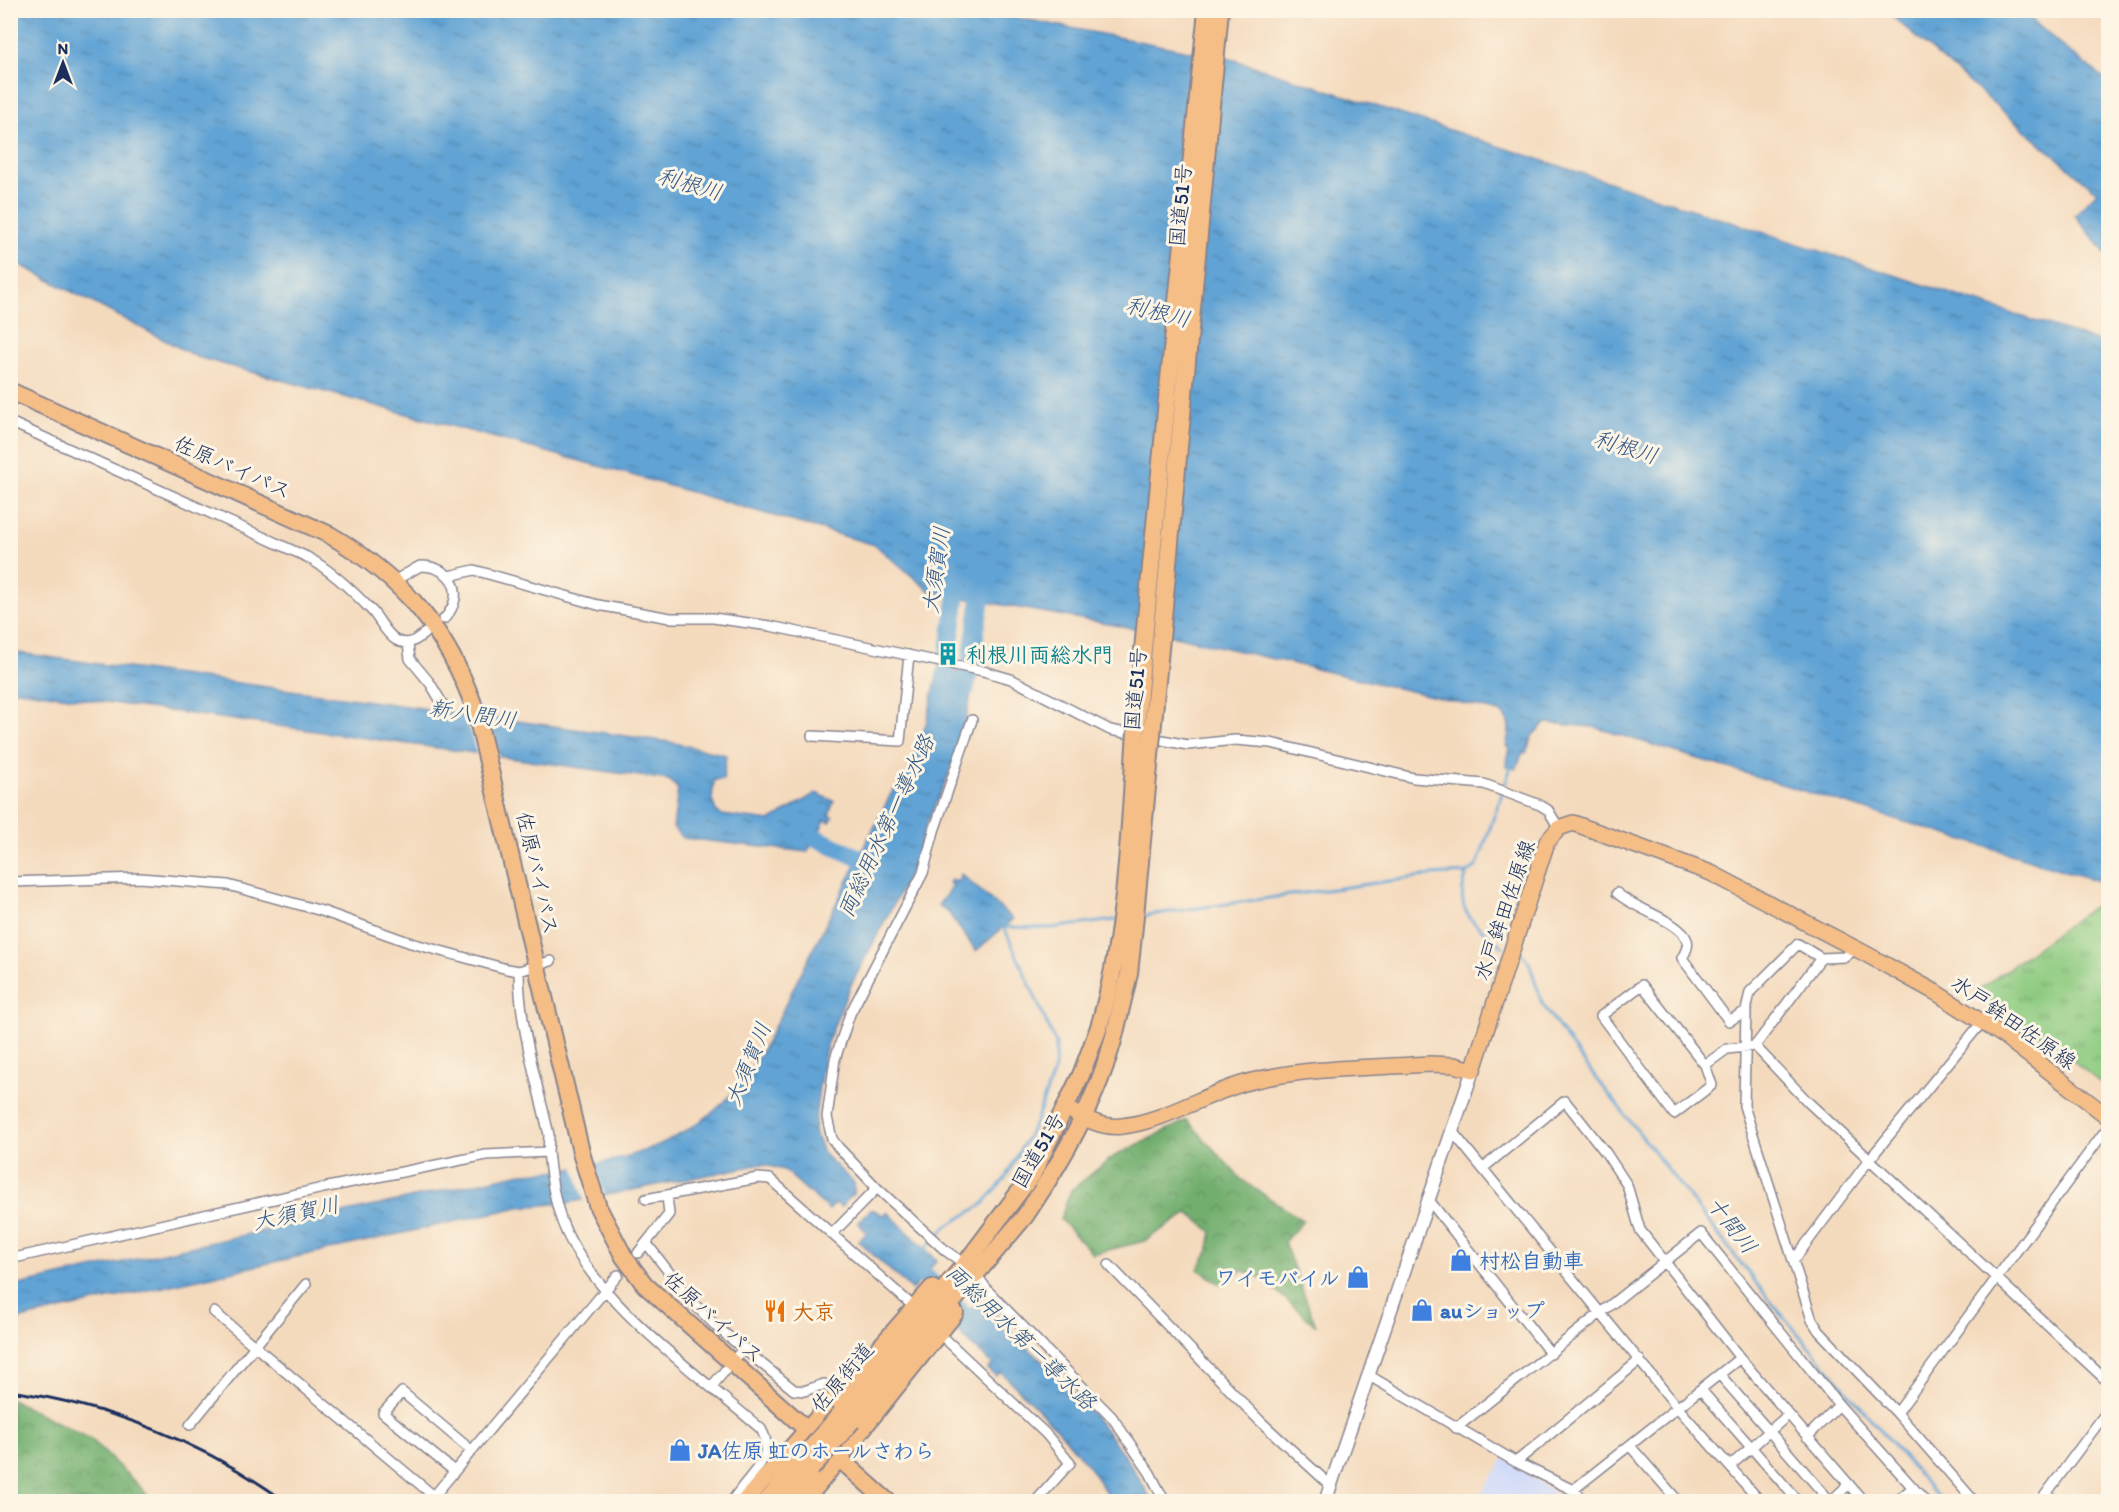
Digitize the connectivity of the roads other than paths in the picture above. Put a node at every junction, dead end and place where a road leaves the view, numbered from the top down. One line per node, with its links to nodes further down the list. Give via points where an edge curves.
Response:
1 (1206, 10): 23 (highway, 国道51号, bridge)
2 (1220, 10): 23 (highway, 国道51号, bridge, via 1129,974)
3 (10, 391): 6 (highway, 佐原バイパス, via 330,535)
4 (10, 422): 9 (street, via 308,557 325,567 396,640)
5 (449, 576): 6 (street, via 438,568 420,566); 7 (street, via 455,596); 10 (street, via 474,570 598,605 670,618 713,618 770,626)
6 (394, 581): 19 (highway, 佐原バイパス, via 425,615 452,654 476,712)
7 (444, 619)
8 (425, 633): 9 (street)
9 (408, 644): 11 (street, via 410,659)
10 (909, 655): 13 (street, via 900,741); 14 (street, via 1011,679 1104,728 1188,745 1235,740 1272,743 1414,778 1484,784 1540,805)
11 (442, 703)
12 (972, 720): 36 (street, via 923,873 854,1006 835,1059 827,1117 832,1139)
13 (812, 736)
14 (1559, 828): 17 (main road, 水戸鉾田佐原線, via 1582,824 1711,873); 27 (main road, 水戸鉾田佐原線, via 1541,858)
15 (10, 882): 20 (street, via 140,878 228,885 322,911 465,959)
16 (1617, 893): 21 (street, via 1626,902 1678,929 1688,947 1682,958 1729,1021)
17 (1856, 948): 18 (street, via 1845,957); 22 (main road, 水戸鉾田佐原線)
18 (1821, 958): 21 (street, via 1798,944 1749,992); 25 (street)
19 (544, 963): 20 (street); 60 (highway, 佐原バイパス, via 582,1156 598,1207 624,1257 645,1285)
20 (519, 971): 33 (street, via 519,991 549,1135)
21 (1746, 1011): 24 (street)
22 (1982, 1022): 29 (main road, 水戸鉾田佐原線, via 2030,1054); 34 (street)
23 (1107, 1030): 28 (highway, 国道51号); 30 (highway, 国道51号, via 1102,1075)
24 (1744, 1046): 25 (street); 26 (street, via 1727,1049); 44 (street, via 1748,1127)
25 (1755, 1046): 34 (street)
26 (1705, 1065): 26 (street, via 1642,985 1601,1016 1674,1114 1712,1085)
27 (1473, 1070): 30 (main road, via 1430,1064 1278,1076 1217,1091 1134,1124 1106,1126); 32 (street)
28 (1066, 1108): 30 (main road); 47 (highway, 国道51号, via 1032,1175)
29 (2109, 1117)
30 (1083, 1118): 47 (highway, 国道51号, via 1047,1183 1003,1243)
31 (2109, 1127): 49 (street)
32 (1452, 1131): 35 (street); 39 (street)
33 (548, 1156): 43 (street, via 486,1155); 51 (street, via 561,1218 578,1252)
34 (1869, 1160): 44 (street); 49 (street)
35 (1483, 1168): 45 (street, via 1565,1101 1627,1185 1640,1230); 53 (street)
36 (877, 1188): 40 (street); 47 (street)
37 (667, 1196): 38 (street); 40 (street, via 770,1179); 41 (street, via 669,1214)
38 (646, 1199)
39 (1428, 1199): 57 (street); 61 (street)
40 (832, 1234): 54 (street)
41 (647, 1244): 42 (street); 56 (street, via 692,1302)
42 (638, 1253)
43 (10, 1259)
44 (1794, 1260): 70 (street, via 1819,1331)
45 (1665, 1262): 53 (street); 58 (street); 67 (street, via 1701,1233)
46 (1109, 1265): 86 (street, via 1260,1421)
47 (967, 1272): 54 (highway); 54 (highway); 98 (street, via 1112,1417)
48 (618, 1275): 51 (street)
49 (1996, 1279): 63 (street); 70 (street)
50 (306, 1284): 55 (street)
51 (605, 1289): 64 (street, via 647,1332); 79 (street)
52 (214, 1312): 55 (street)
53 (1602, 1313): 57 (street); 59 (street)
54 (931, 1316): 66 (highway); 80 (highway); 82 (highway, 佐原街道, bridge); 97 (street, via 1070,1463)
55 (255, 1347): 72 (street); 90 (street)
56 (744, 1348): 60 (street); 66 (street, via 794,1390 824,1384)
57 (1551, 1353): 73 (street)
58 (1740, 1359): 62 (street); 71 (street)
59 (1640, 1360): 68 (street); 81 (street)
60 (731, 1363): 64 (street); 74 (highway, 佐原バイパス)
61 (1368, 1375): 73 (street); 86 (street)
62 (1720, 1375): 65 (street); 75 (street)
63 (2109, 1383)
64 (712, 1386): 89 (street, via 761,1429 767,1440 768,1451)
65 (1701, 1390): 68 (street); 78 (street)
66 (837, 1394): 74 (highway)
67 (1839, 1405): 76 (street); 87 (street)
68 (1678, 1408): 77 (street); 83 (street)
69 (2109, 1410): 108 (street)
70 (1897, 1413): 107 (street)
71 (1788, 1415): 75 (street); 76 (street)
72 (190, 1425)
73 (1456, 1428): 81 (street)
74 (807, 1429): 80 (highway, 佐原バイパス); 89 (highway)
75 (1769, 1431): 78 (street); 91 (street)
76 (1807, 1437): 85 (street)
77 (1630, 1446): 88 (street); 101 (street)
78 (1751, 1447): 83 (street); 103 (street)
79 (471, 1450): 84 (street); 84 (street, via 402,1392 383,1413)
80 (839, 1459): 95 (highway); 96 (highway, 佐原バイパス)
81 (1516, 1462): 88 (street)
82 (806, 1465): 93 (highway, 佐原街道); 94 (highway, 佐原街道)
83 (1730, 1466): 102 (street)
84 (454, 1471): 90 (street)
85 (1849, 1484): 91 (street); 104 (street)
86 (1330, 1485): 99 (street)
87 (1913, 1487): 105 (street); 106 (street)
88 (1573, 1490): 100 (street)
89 (744, 1496): 92 (street)
90 (434, 1500)
91 (1830, 1501)
92 (730, 1502)
93 (766, 1502)
94 (784, 1502)
95 (804, 1502)
96 (888, 1502)
97 (1035, 1502)
98 (1165, 1502)
99 (1325, 1502)
100 (1587, 1502)
101 (1679, 1502)
102 (1761, 1502)
103 (1799, 1502)
104 (1864, 1502)
105 (1896, 1502)
106 (1926, 1502)
107 (1975, 1502)
108 (2040, 1502)

